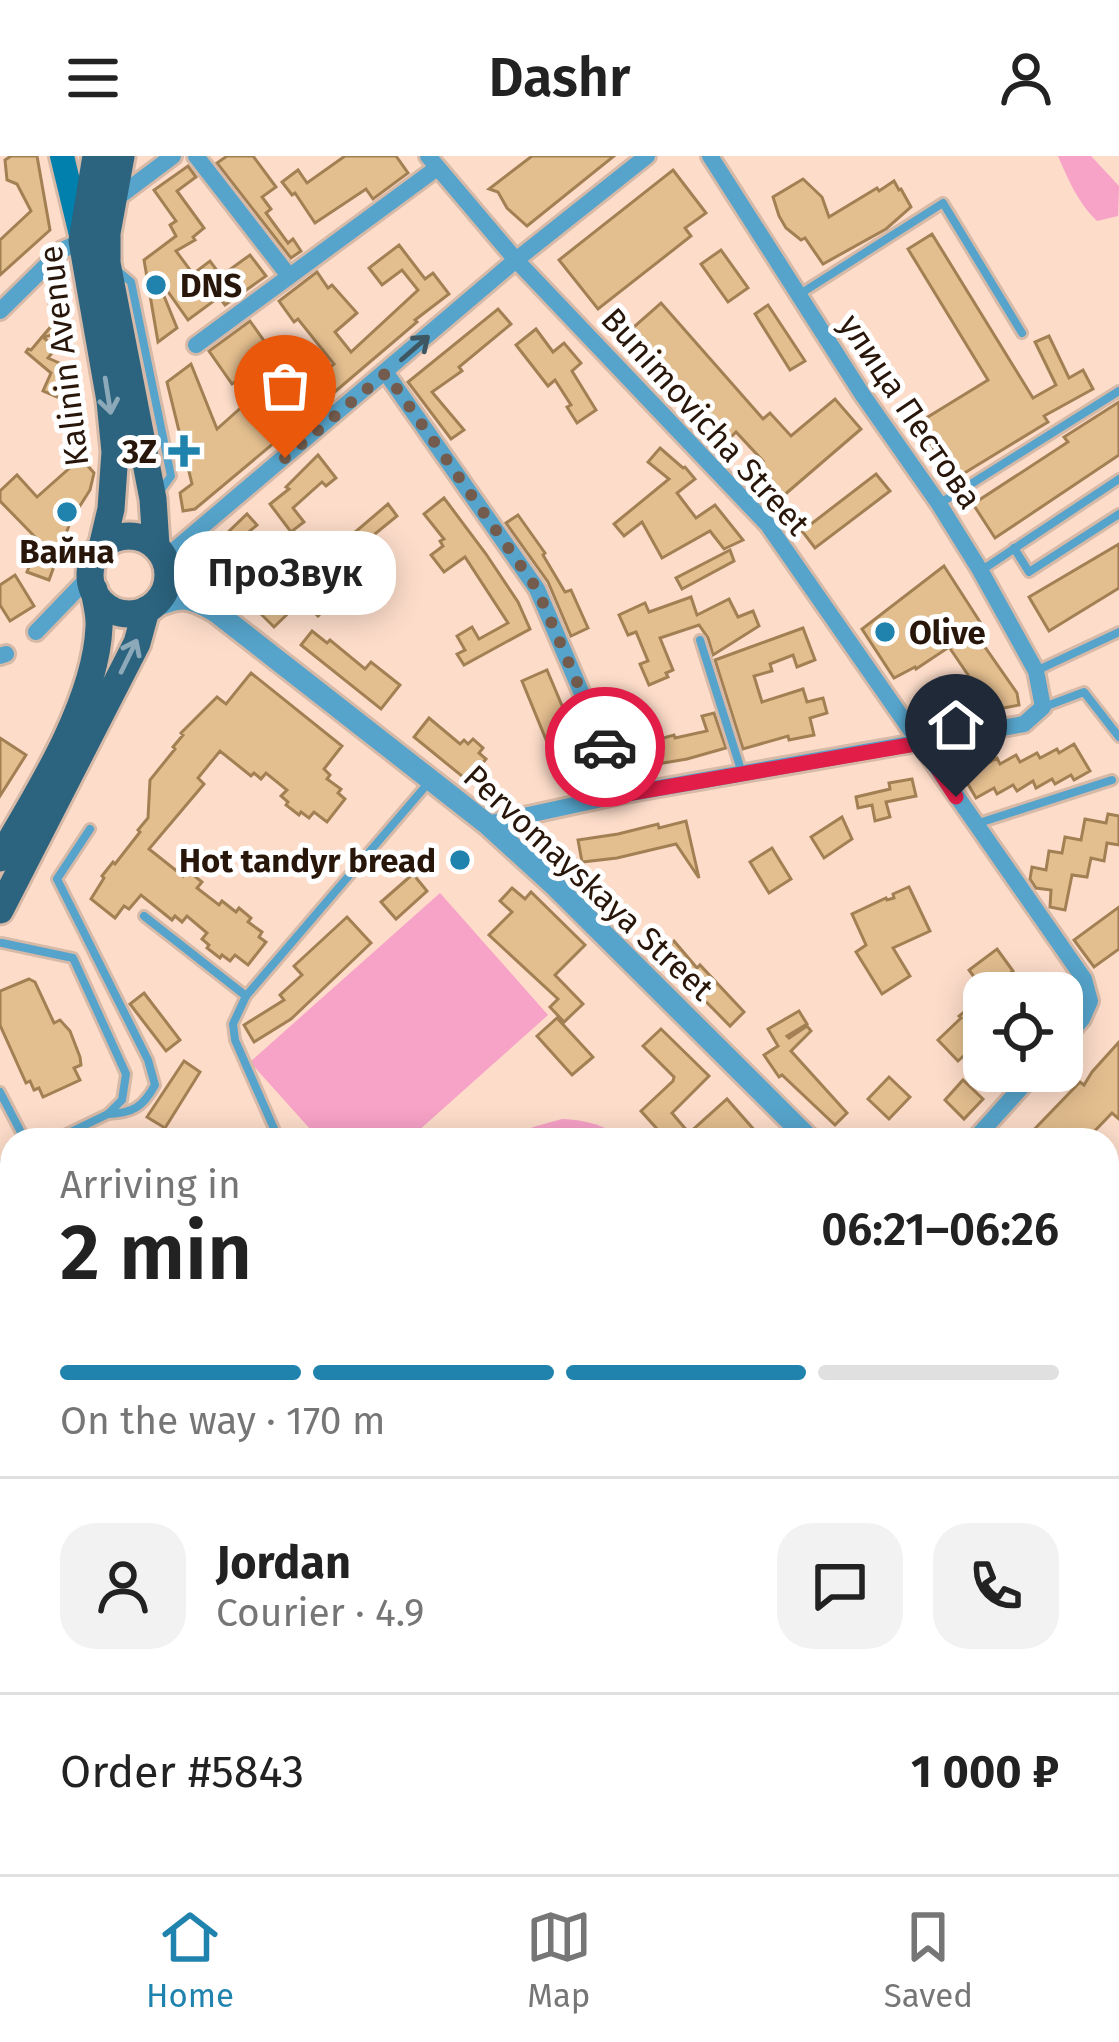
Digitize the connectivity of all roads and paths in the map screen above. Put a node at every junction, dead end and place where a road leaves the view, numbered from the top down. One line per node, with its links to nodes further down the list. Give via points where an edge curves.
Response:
1 (62, 156): 10 (main road)
2 (96, 156): 10 (main road, Kalinin Avenue)
3 (121, 156): 9 (main road, Kalinin Avenue)
4 (173, 156): 9 (street)
5 (196, 156): 12 (street)
6 (710, 156): 13 (street, улица Пестова)
7 (638, 159): 11 (street)
8 (433, 162): 11 (street, Bunimovicha Street); 12 (street)
9 (112, 201): 24 (main road, Kalinin Avenue, via 107,263)
10 (82, 242): 14 (street, via 62,250); 22 (main road, Kalinin Avenue, one-way to 22, via 115,452)
11 (516, 260): 17 (street, one-way to 11); 35 (street, Bunimovicha Street, via 767,525)
12 (289, 276): 16 (street)
13 (799, 295): 15 (lane, via 944,203); 20 (street, улица Пестова)
14 (0, 311)
15 (1022, 333)
16 (196, 345)
17 (386, 373): 24 (street); 39 (street, via 537,589)
18 (1119, 391): 20 (lane)
19 (1119, 479): 23 (lane)
20 (939, 504): 25 (street, улица Пестова)
21 (1119, 514): 23 (lane, via 1029,572)
22 (102, 547): 24 (main road, via 128,535); 26 (main road)
23 (1014, 548): 25 (lane)
24 (160, 552): 27 (street, Pervomayskaya Street); 28 (main road, via 166,588)
25 (980, 570): 32 (street, улица Пестова)
26 (92, 583): 28 (main road, via 116,611); 29 (street); 43 (main road, via 100,624 93,670 73,724)
27 (195, 599): 28 (street, via 176,597); 37 (street, Pervomayskaya Street)
28 (146, 610): 44 (main road, one-way to 28)
29 (36, 632)
30 (1119, 632): 32 (lane)
31 (700, 640): 36 (lane)
32 (1036, 671): 33 (street, улица Пестова)
33 (1042, 707): 34 (lane, via 1084,692); 35 (street, via 1024,724)
34 (1119, 737)
35 (921, 743): 36 (street); 41 (street, Bunimovicha Street)
36 (743, 774): 39 (street)
37 (431, 780): 40 (street, Pervomayskaya Street); 50 (lane)
38 (1112, 780): 41 (lane)
39 (626, 794): 40 (street)
40 (487, 824): 58 (street, Pervomayskaya Street)
41 (974, 824): 48 (street, Bunimovicha Street)
42 (90, 829): 54 (lane, via 57,879 155,1085 130,1113)
43 (0, 857)
44 (0, 910)
45 (144, 916): 50 (lane)
46 (0, 930): 47 (lane)
47 (1, 944): 54 (lane, via 73,958 126,1074 122,1100)
48 (1079, 972)
49 (1083, 978): 51 (street, Bunimovicha Street, via 1090,1001)
50 (246, 996): 57 (lane, via 233,1024 236,1040)
51 (1083, 1017)
52 (0, 1092): 55 (lane)
53 (1017, 1092): 59 (street)
54 (108, 1114): 56 (lane)
55 (19, 1128)
56 (79, 1128)
57 (274, 1128)
58 (798, 1128)
59 (985, 1128)

